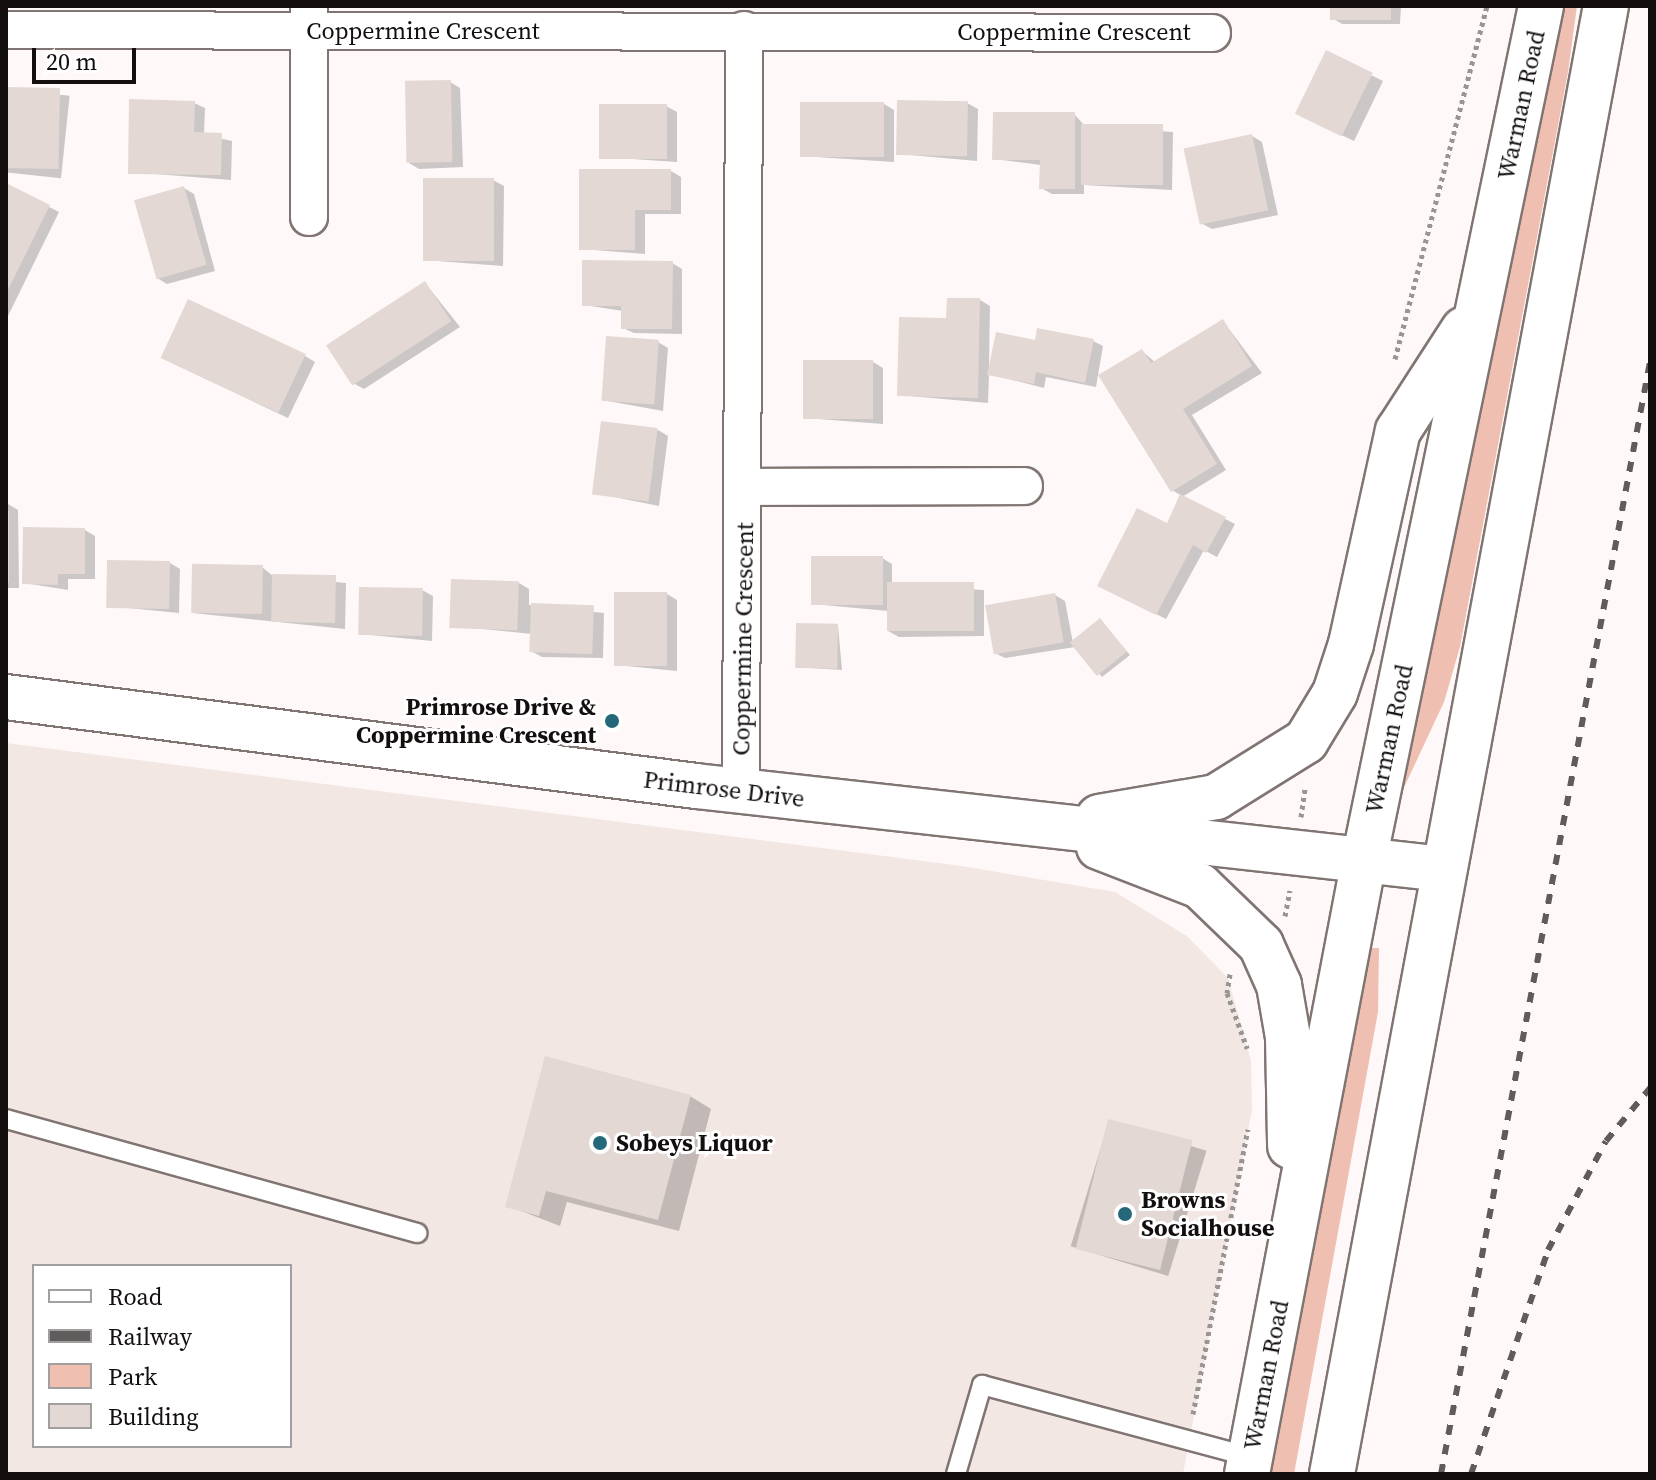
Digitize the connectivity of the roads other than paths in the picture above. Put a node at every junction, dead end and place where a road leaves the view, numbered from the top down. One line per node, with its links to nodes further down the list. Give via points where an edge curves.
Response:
1 (1541, 6): 8 (main road, Warman Road)
2 (1604, 11): 15 (main road)
3 (309, 19): 4 (street, Coppermine Crescent); 5 (street, Coppermine Crescent); 7 (street)
4 (6, 30)
5 (744, 30): 6 (street, Coppermine Crescent); 10 (street, Coppermine Crescent)
6 (1212, 33)
7 (309, 217)
8 (1478, 307): 13 (main road, via 1398,431 1351,644 1335,693 1306,741 1216,797); 14 (main road, Warman Road)
9 (1024, 486): 10 (street, Coppermine Crescent)
10 (745, 487): 12 (street, Coppermine Crescent)
11 (6, 697): 12 (main road, Primrose Drive)
12 (741, 791): 13 (main road, Primrose Drive)
13 (1049, 826): 14 (main road, Primrose Drive); 18 (main road, via 1200,886 1261,945 1279,985 1288,1037)
14 (1364, 860): 15 (main road, Primrose Drive); 18 (main road, Warman Road)
15 (1444, 869): 21 (main road)
16 (6, 1119): 17 (lane)
17 (418, 1233)
18 (1292, 1235): 19 (main road, Warman Road)
19 (1249, 1466): 20 (lane, via 1188,1440 982,1385)
20 (956, 1474)
21 (1332, 1474)

